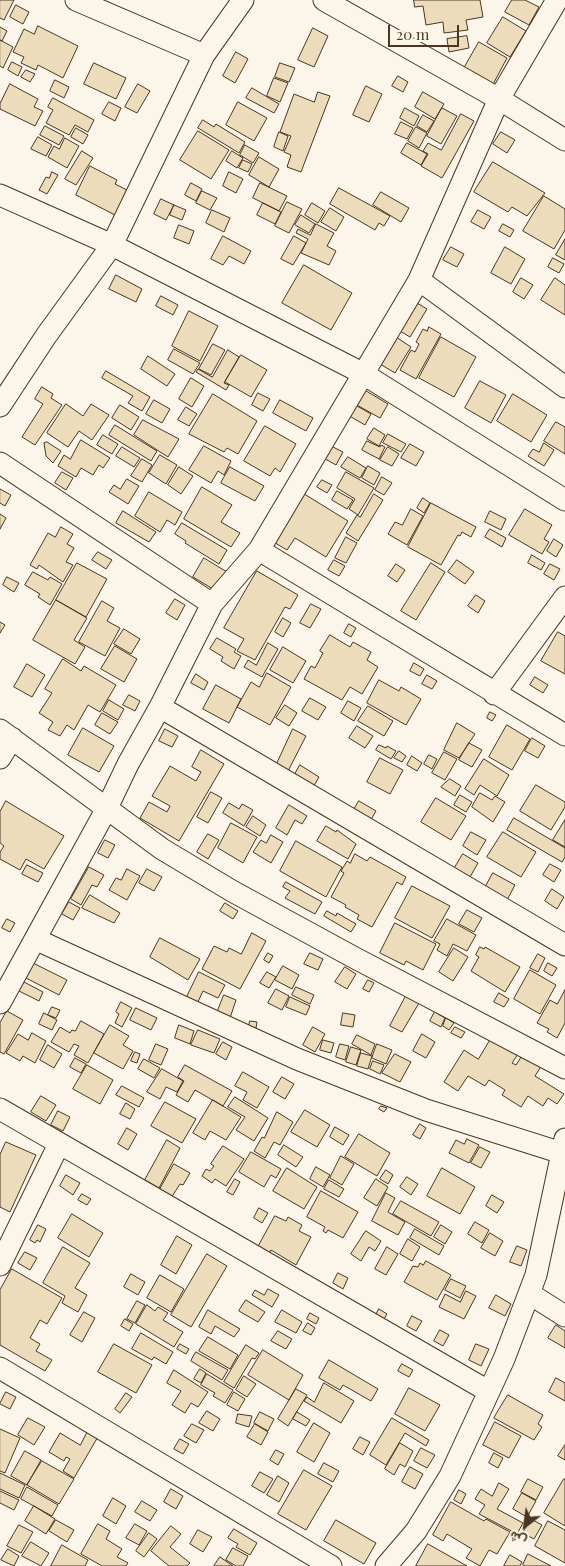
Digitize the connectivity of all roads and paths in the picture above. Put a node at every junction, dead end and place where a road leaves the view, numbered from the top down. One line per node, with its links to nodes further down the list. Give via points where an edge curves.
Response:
1 (76, 0): 5 (street)
2 (243, 0): 5 (street)
3 (324, 0): 6 (street)
4 (557, 0): 6 (street)
5 (204, 55): 9 (street)
6 (499, 99): 7 (street); 10 (street)
7 (565, 140)
8 (0, 195): 9 (street)
9 (112, 245): 11 (street); 13 (street)
10 (419, 280): 11 (street); 12 (street)
11 (362, 373): 15 (street); 16 (street)
12 (565, 387)
13 (0, 406)
14 (0, 463): 18 (street)
15 (565, 500)
16 (259, 550): 18 (street); 19 (street)
17 (565, 597): 19 (street)
18 (212, 604): 20 (street)
19 (494, 694): 22 (street)
20 (160, 708): 24 (street); 26 (street)
21 (6, 734): 23 (street); 24 (street)
22 (565, 735)
23 (0, 758)
24 (106, 810): 25 (street); 28 (street, via 162,849 232,891)
25 (35, 939): 27 (street); 31 (street, via 297,1059 426,1110)
26 (565, 945)
27 (0, 1003)
28 (565, 1068)
29 (0, 1109): 30 (street)
30 (59, 1144): 32 (street); 36 (street)
31 (563, 1146): 33 (street)
32 (0, 1265)
33 (530, 1294): 34 (street); 36 (street)
34 (565, 1316)
35 (0, 1368): 37 (street)
36 (488, 1391): 38 (street, via 450,1476 416,1531)
37 (331, 1566)
38 (386, 1566)

